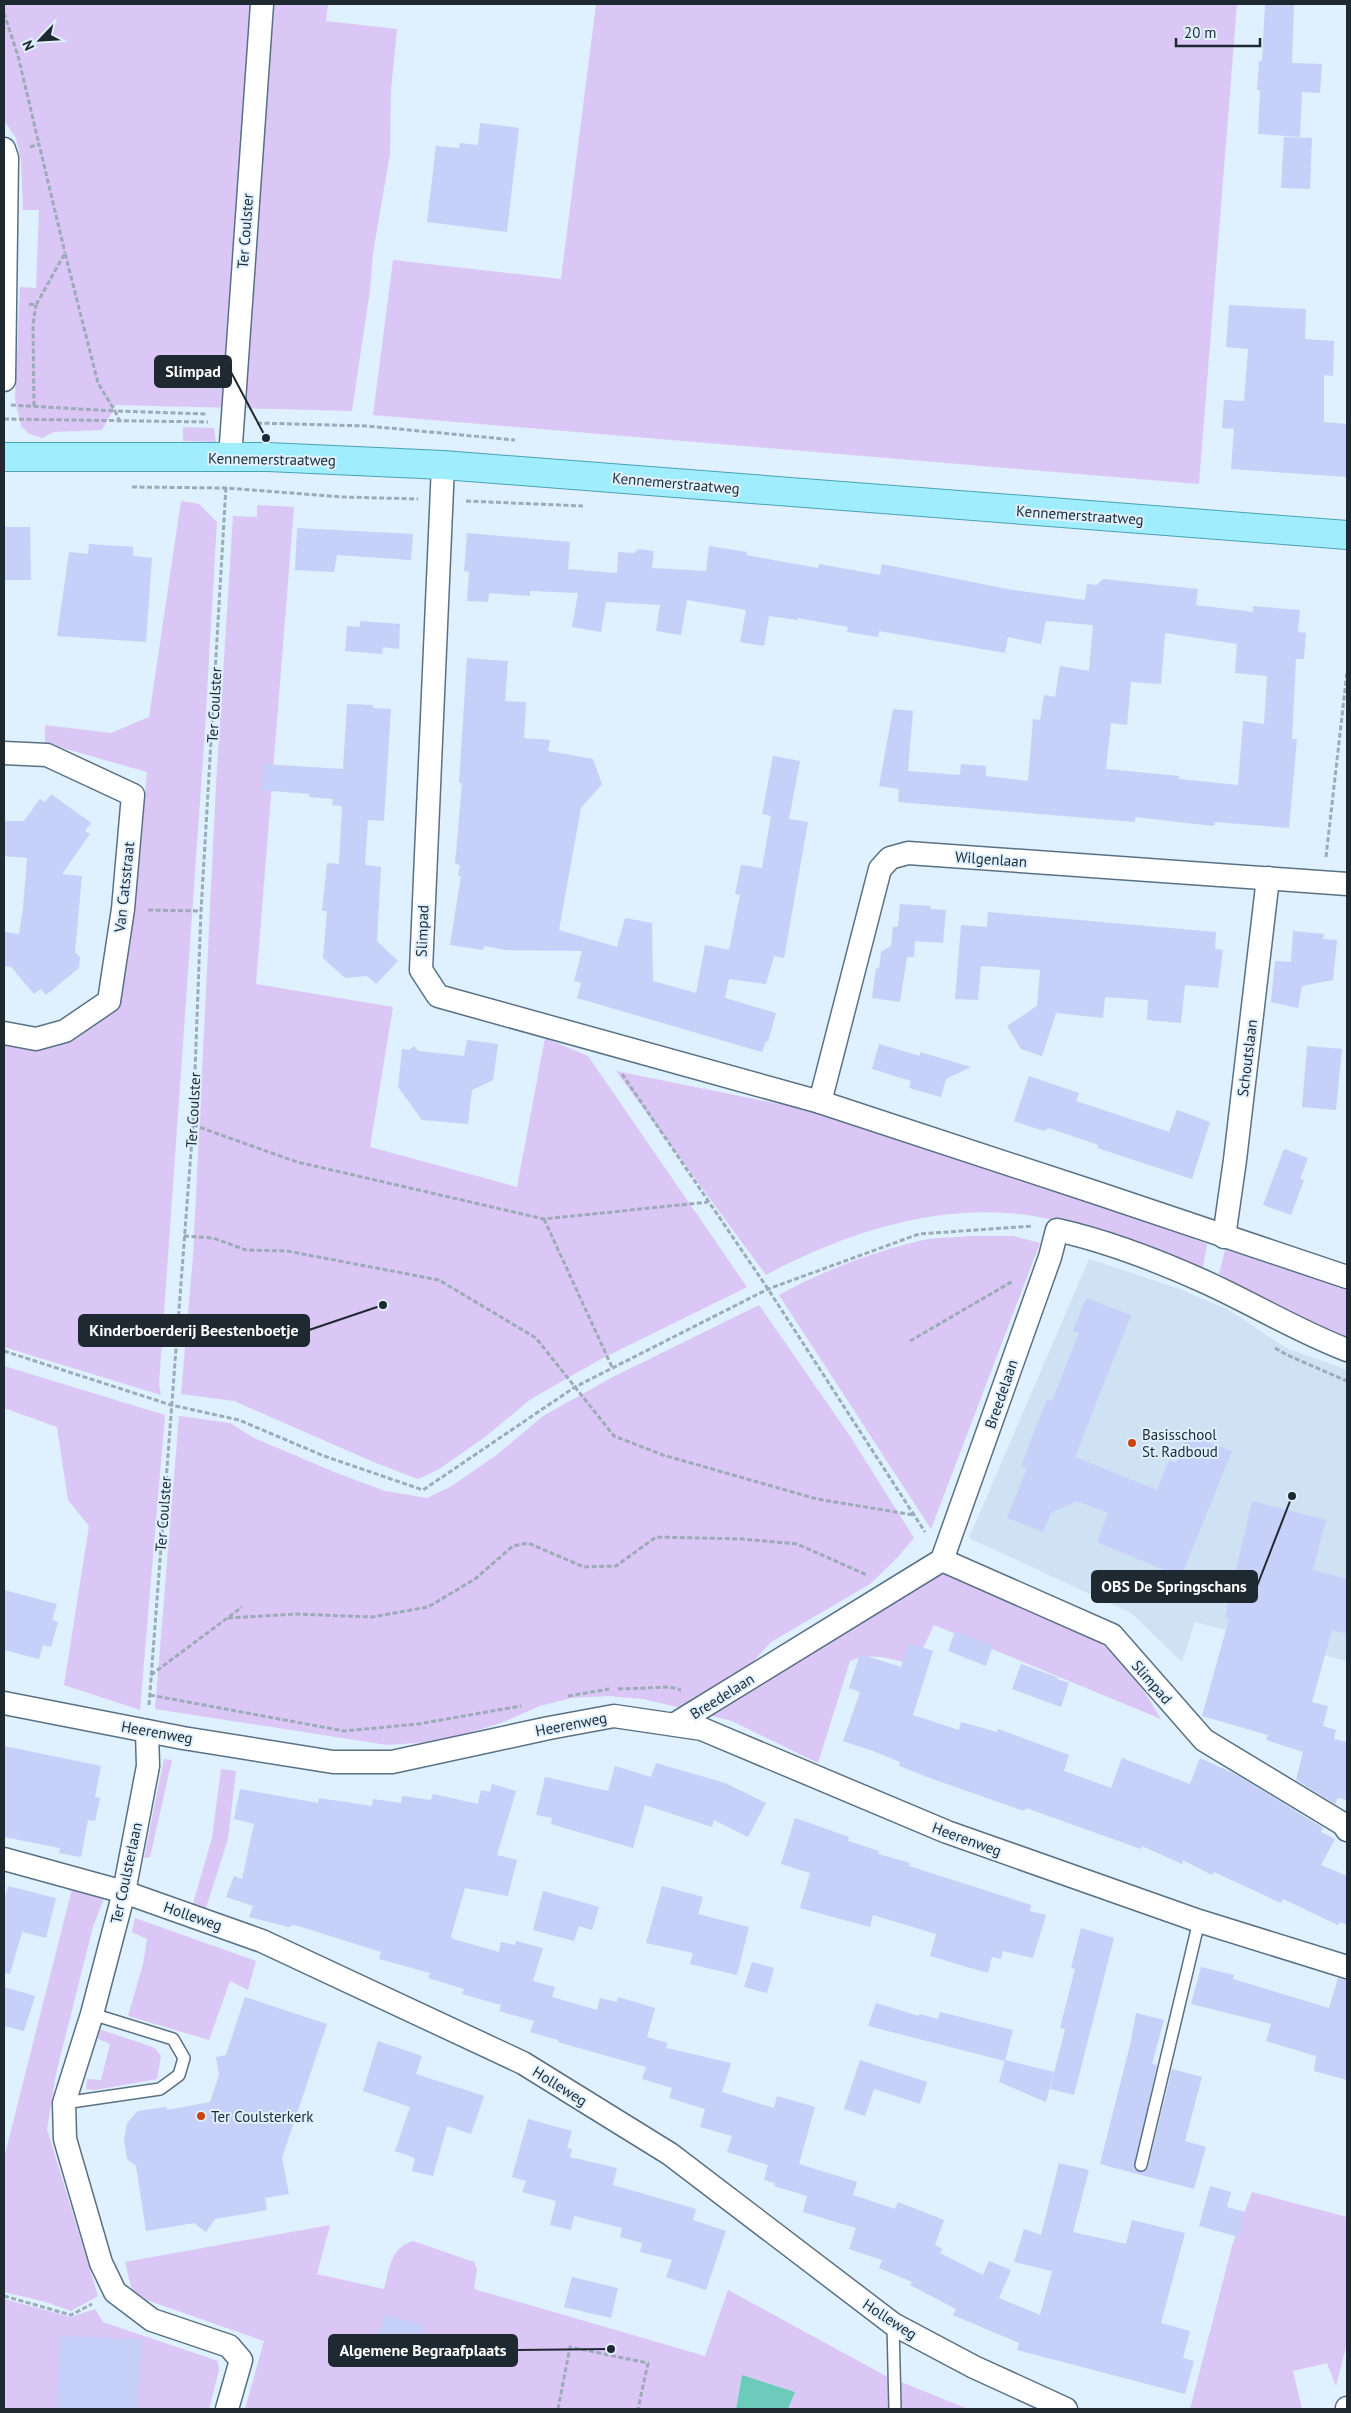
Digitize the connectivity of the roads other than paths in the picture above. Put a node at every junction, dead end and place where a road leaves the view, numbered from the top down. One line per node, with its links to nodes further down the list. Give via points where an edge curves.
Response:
1 (262, 4): 6 (street, Ter Coulster)
2 (5, 152): 3 (street)
3 (5, 301): 4 (street)
4 (4, 380)
5 (4, 457): 6 (main road, Kennemerstraatweg)
6 (230, 458): 7 (main road, Kennemerstraatweg)
7 (442, 465): 8 (main road, Kennemerstraatweg); 13 (street, Slimpad, via 421,970 438,996)
8 (1347, 534)
9 (4, 753): 12 (street, Van Catsstraat, via 47,755 133,795 122,909 108,1001 65,1032 36,1039)
10 (1268, 878): 11 (street, Wilgenlaan); 13 (street, Wilgenlaan, via 908,853 890,858 880,870); 14 (street, Schoutslaan)
11 (1347, 884)
12 (4, 1033)
13 (820, 1102): 14 (street)
14 (1224, 1237): 15 (street)
15 (1347, 1277)
16 (1347, 1350): 17 (street, Breedelaan, via 1307,1335 1156,1260 1056,1230 1050,1256)
17 (942, 1560): 19 (street, Breedelaan); 21 (street, Slimpad, via 1112,1635 1204,1740)
18 (4, 1703): 20 (street, Heerenweg)
19 (675, 1724): 20 (street, Heerenweg, via 614,1716 392,1762 333,1762); 24 (street, Heerenweg, via 702,1729 946,1832)
20 (147, 1731): 23 (street, Ter Coulsterlaan, via 148,1766)
21 (1347, 1830)
22 (4, 1859): 23 (street, Holleweg)
23 (124, 1892): 26 (street, Ter Coulsterlaan); 29 (street, Holleweg, via 262,1941 523,2063 670,2154)
24 (1199, 1921): 25 (street, Heerenweg); 28 (lane)
25 (1347, 1967)
26 (92, 2014): 27 (street, Ter Coulsterlaan); 27 (lane, via 173,2039 184,2058 179,2076 160,2089)
27 (64, 2104): 30 (street, Ter Coulsterlaan, via 65,2139 101,2263 115,2292 152,2320 229,2346 241,2360)
28 (1141, 2165)
29 (893, 2324): 31 (lane); 32 (street, Holleweg, via 974,2367)
30 (228, 2409)
31 (896, 2409)
32 (1066, 2409)

